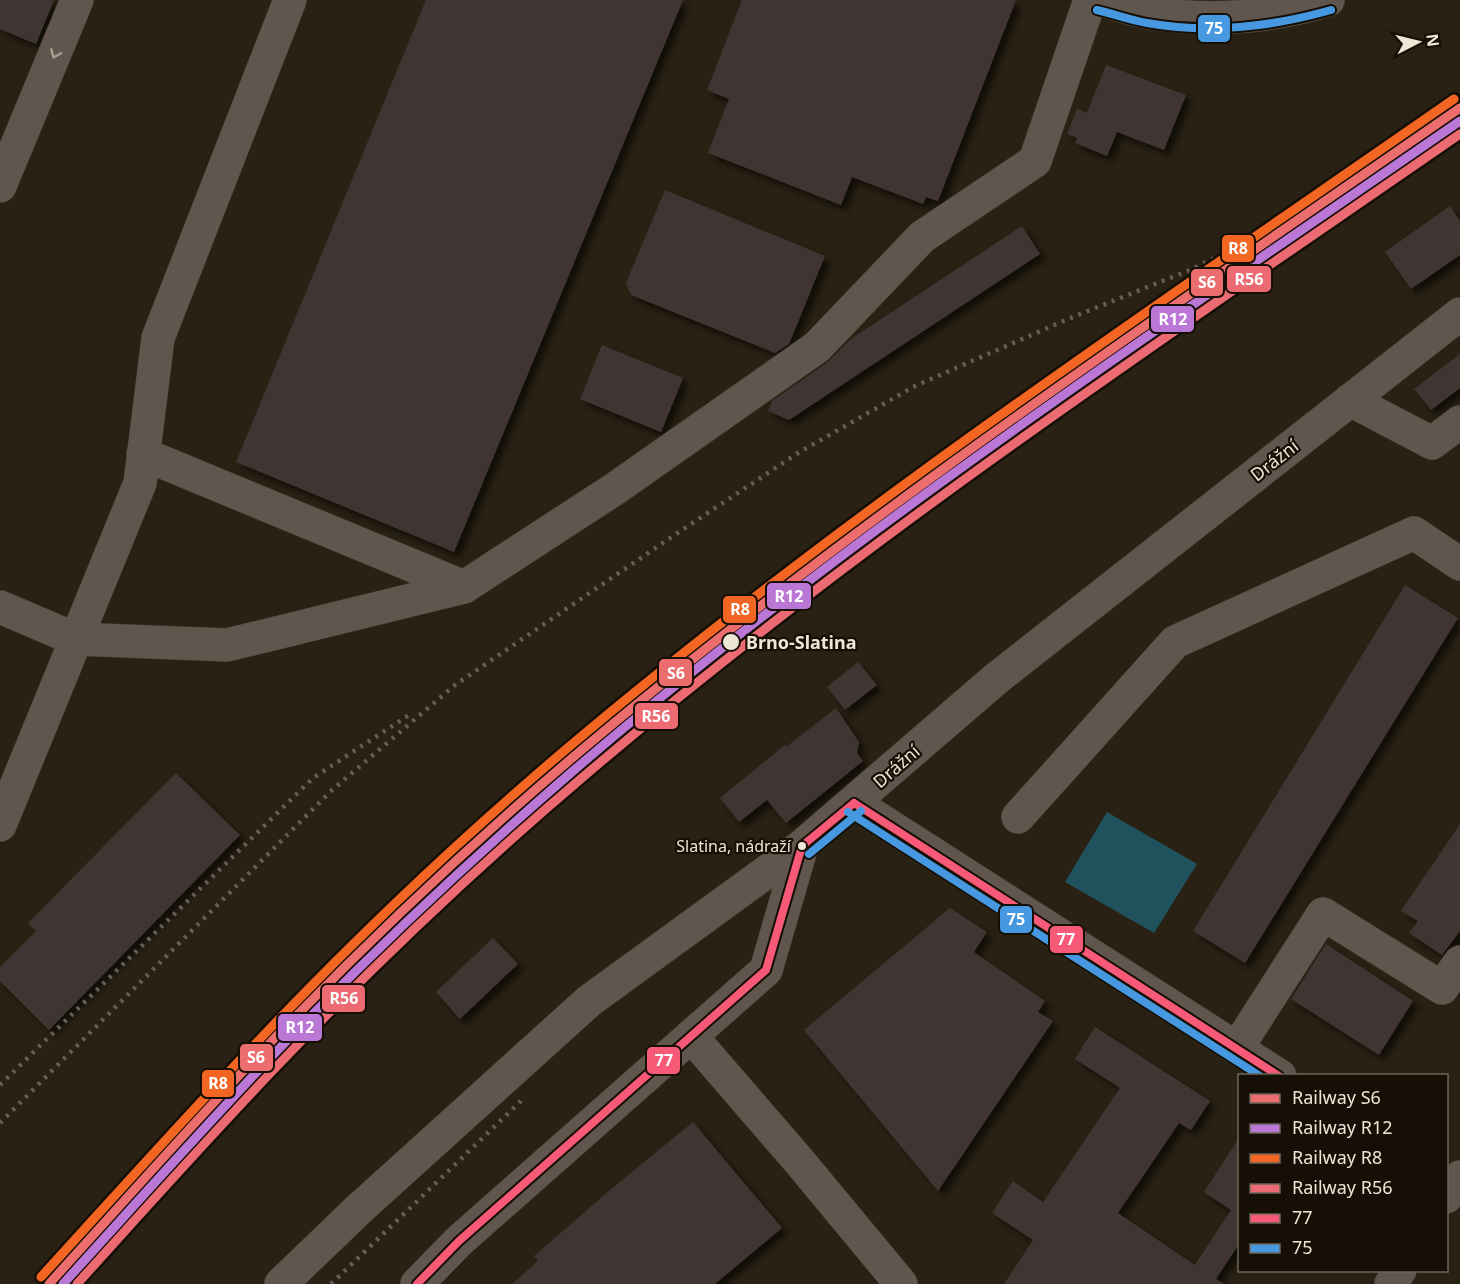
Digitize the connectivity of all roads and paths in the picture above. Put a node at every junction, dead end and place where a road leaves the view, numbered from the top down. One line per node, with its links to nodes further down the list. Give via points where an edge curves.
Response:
1 (77, 0): 6 (street, one-way to 6)
2 (290, 0): 10 (street, via 158,338)
3 (1090, 0): 12 (street, via 1035,161 922,237 817,347 616,488)
4 (1100, 0): 5 (street, via 1149,13 1213,19 1273,14)
5 (1328, 0)
6 (0, 186)
7 (1460, 314): 8 (street, Drážní)
8 (1350, 400): 9 (street, via 1432,443); 15 (street, Drážní, via 997,678)
9 (1460, 422)
10 (143, 454): 12 (street); 14 (street, via 140,483)
11 (1460, 564): 16 (street, via 1414,533 1174,642)
12 (464, 587): 14 (street, via 227,645)
13 (0, 608): 14 (street)
14 (75, 639): 17 (street)
15 (854, 803): 18 (street, Drážní); 21 (street)
16 (1018, 817)
17 (0, 825)
18 (802, 846): 20 (street, via 766,970); 23 (street, Drážní, via 589,1001)
19 (1460, 962): 21 (street, via 1442,988 1323,914)
20 (691, 1036): 24 (street, via 459,1241); 25 (street)
21 (1237, 1048): 22 (street)
22 (1277, 1074)
23 (281, 1284)
24 (417, 1284)
25 (902, 1284)

